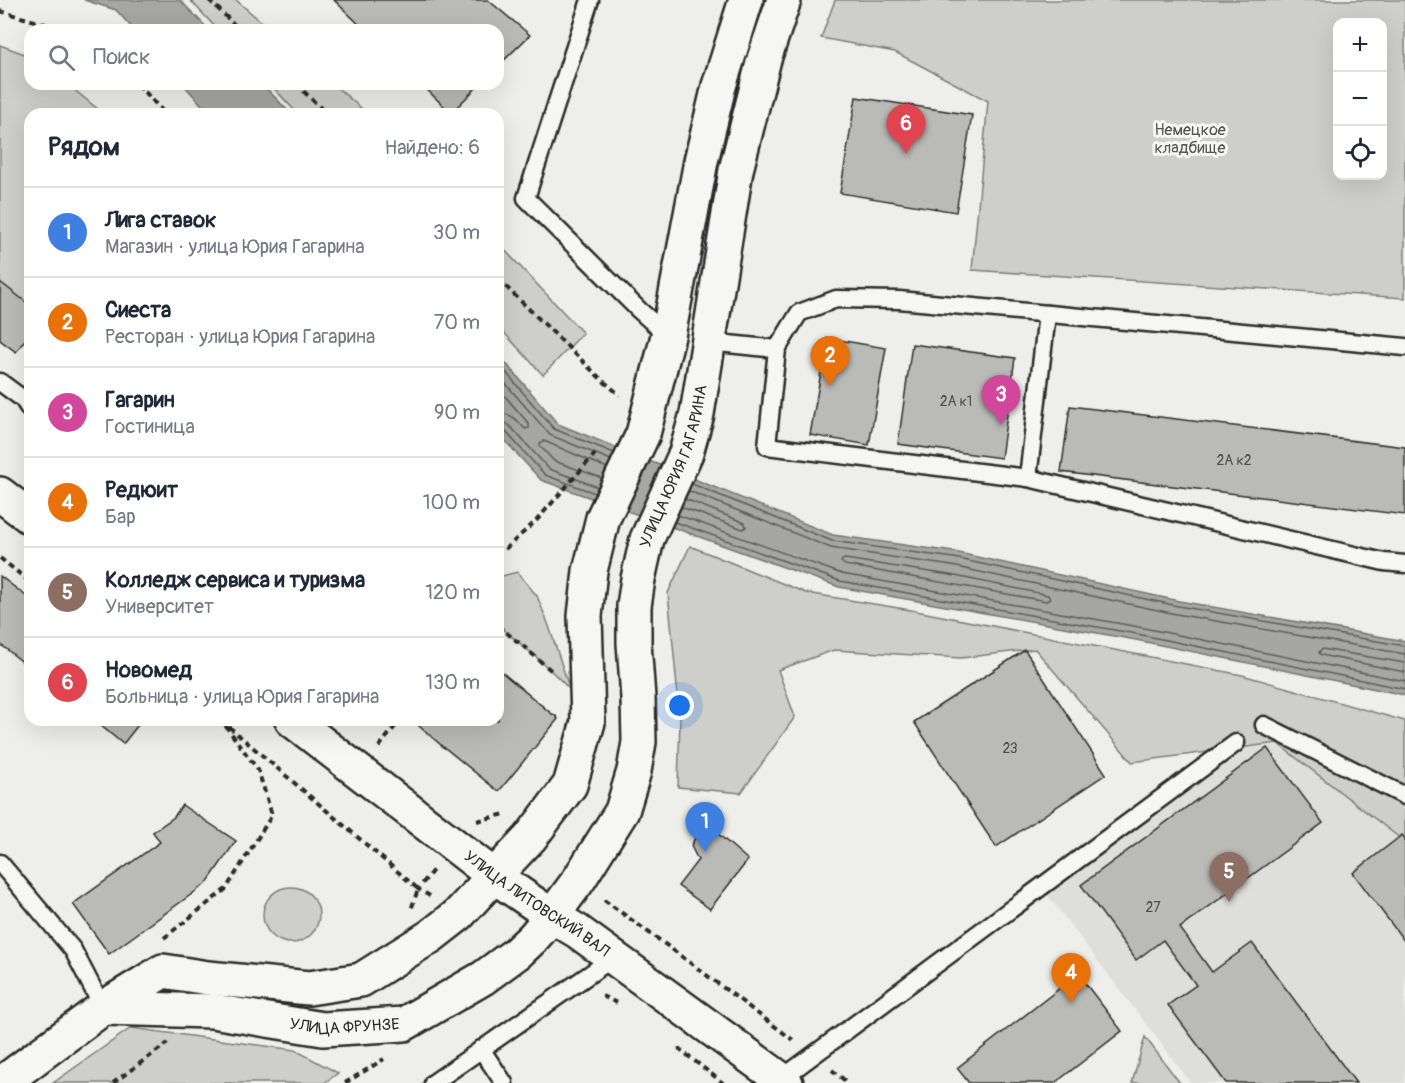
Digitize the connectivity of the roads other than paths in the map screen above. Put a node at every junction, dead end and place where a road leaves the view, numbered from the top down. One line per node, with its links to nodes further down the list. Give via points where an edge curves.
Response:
1 (590, 0): 5 (lane, via 526,198)
2 (746, 0): 5 (main road, via 701,161)
3 (784, 0): 6 (main road, УЛИЦА ЮРИЯ ГАГАРИНА, via 764,59 736,170)
4 (1047, 314): 7 (lane); 8 (lane, via 899,300 836,299 798,313); 11 (lane)
5 (668, 336): 20 (main road, via 643,434 603,518 590,571 585,616 588,722 570,785)
6 (708, 342): 8 (lane); 21 (main road, УЛИЦА ЮРИЯ ГАГАРИНА, via 697,414 686,453 647,539 638,579 634,643 639,742 634,771 622,811)
7 (1405, 347)
8 (777, 349): 11 (lane, via 767,446)
9 (0, 382): 10 (lane)
10 (24, 401)
11 (1028, 478): 14 (lane)
12 (0, 494): 13 (main road)
13 (24, 512)
14 (1405, 564)
15 (1264, 725): 18 (lane)
16 (300, 726): 20 (main road, УЛИЦА ЛИТОВСКИЙ ВАЛ)
17 (1236, 743): 25 (lane)
18 (1405, 796)
19 (0, 864): 23 (lane, via 73,950)
20 (494, 876): 21 (main road, УЛИЦА ЛИТОВСКИЙ ВАЛ); 23 (main road, УЛИЦА ФРУНЗЕ, via 458,915 361,980 309,988 163,972)
21 (552, 916): 22 (main road, УЛИЦА ЛИТОВСКИЙ ВАЛ); 23 (main road, УЛИЦА ФРУНЗЕ, via 517,953 483,978 404,1024 322,1029 212,1011)
22 (613, 958): 24 (lane); 25 (main road, УЛИЦА ЛИТОВСКИЙ ВАЛ)
23 (103, 1008): 26 (main road, УЛИЦА ФРУНЗЕ)
24 (481, 1049): 27 (lane); 28 (lane)
25 (783, 1081)
26 (2, 1083)
27 (433, 1083)
28 (504, 1083)

